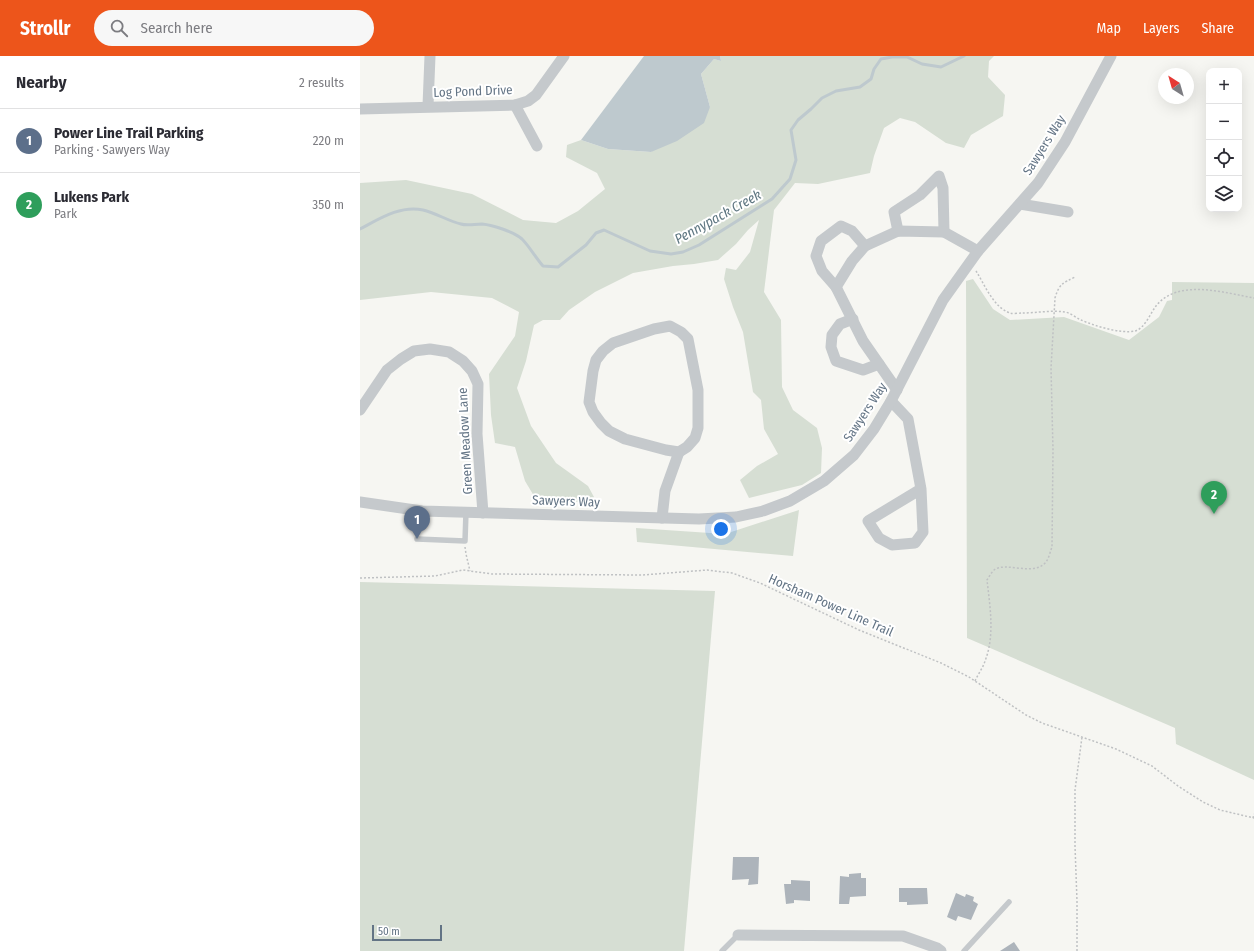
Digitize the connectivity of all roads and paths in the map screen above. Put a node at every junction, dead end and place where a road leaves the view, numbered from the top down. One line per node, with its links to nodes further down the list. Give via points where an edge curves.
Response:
1 (430, 56): 5 (street)
2 (564, 56): 4 (street, Log Pond Drive, via 536,95)
3 (1111, 56): 8 (street, Sawyers Way, via 1065,142 1038,183)
4 (515, 105): 5 (street, Log Pond Drive); 7 (street)
5 (428, 106): 6 (street, Log Pond Drive)
6 (360, 109)
7 (537, 146)
8 (1020, 204): 9 (street); 13 (street, Sawyers Way)
9 (1068, 212)
10 (898, 231): 11 (street); 11 (street, via 894,212 920,195 939,176 943,188); 12 (street)
11 (944, 232): 13 (street)
12 (865, 246): 16 (street); 16 (street, via 852,231 841,226 821,242 816,256 822,271)
13 (978, 251): 14 (street, Sawyers Way)
14 (970, 262): 18 (path, via 992,297 1010,313); 21 (street, Sawyers Way, via 943,300)
15 (1075, 277): 18 (path, via 1063,283 1058,289)
16 (836, 287): 19 (street)
17 (1254, 298): 18 (path, via 1196,289 1184,290 1163,299 1142,327 1128,332 1099,326 1067,313)
18 (1054, 312): 34 (path, via 1052,547 1042,566 1000,568 991,574 988,580 991,635 989,651)
19 (853, 319): 20 (street, via 863,341); 20 (street, via 840,324 832,335 831,346 836,361 863,370)
20 (879, 364): 21 (street)
21 (897, 390): 22 (street, Sawyers Way)
22 (891, 401): 25 (street, via 908,419); 29 (street, Sawyers Way, via 854,455 824,481 790,502 736,517)
23 (360, 410): 28 (street, Green Meadow Lane, via 387,370 414,351 430,349 449,352 463,361 472,371 478,384 477,434)
24 (679, 452): 24 (street, via 695,438 698,428 698,390 688,339 670,326 613,343 596,360 589,402 593,412 609,431 625,439); 29 (street, via 665,491)
25 (921, 489): 25 (street, via 923,532 915,543 892,545 879,538 868,521)
26 (360, 502): 27 (street, Sawyers Way, via 422,511)
27 (466, 512): 28 (street, Sawyers Way); 31 (lane)
28 (483, 513): 29 (street, Sawyers Way)
29 (662, 518)
30 (417, 539): 31 (lane)
31 (465, 541): 32 (path)
32 (470, 571): 33 (path, Horsham Power Line Trail, via 435,576); 34 (path, Horsham Power Line Trail, via 500,574 643,575 707,570 732,573 760,583 859,630 941,663)
33 (360, 578)
34 (975, 681): 35 (path, Horsham Power Line Trail, via 1026,715)
35 (1082, 736): 37 (path, Horsham Power Line Trail, via 1152,766 1203,802 1220,810); 43 (path, via 1075,790)
36 (1254, 814): 37 (path)
37 (1253, 818)
38 (1009, 902): 42 (lane)
39 (738, 935): 40 (lane); 41 (street, via 903,936)
40 (722, 951)
41 (941, 951)
42 (964, 951)
43 (1077, 951)

